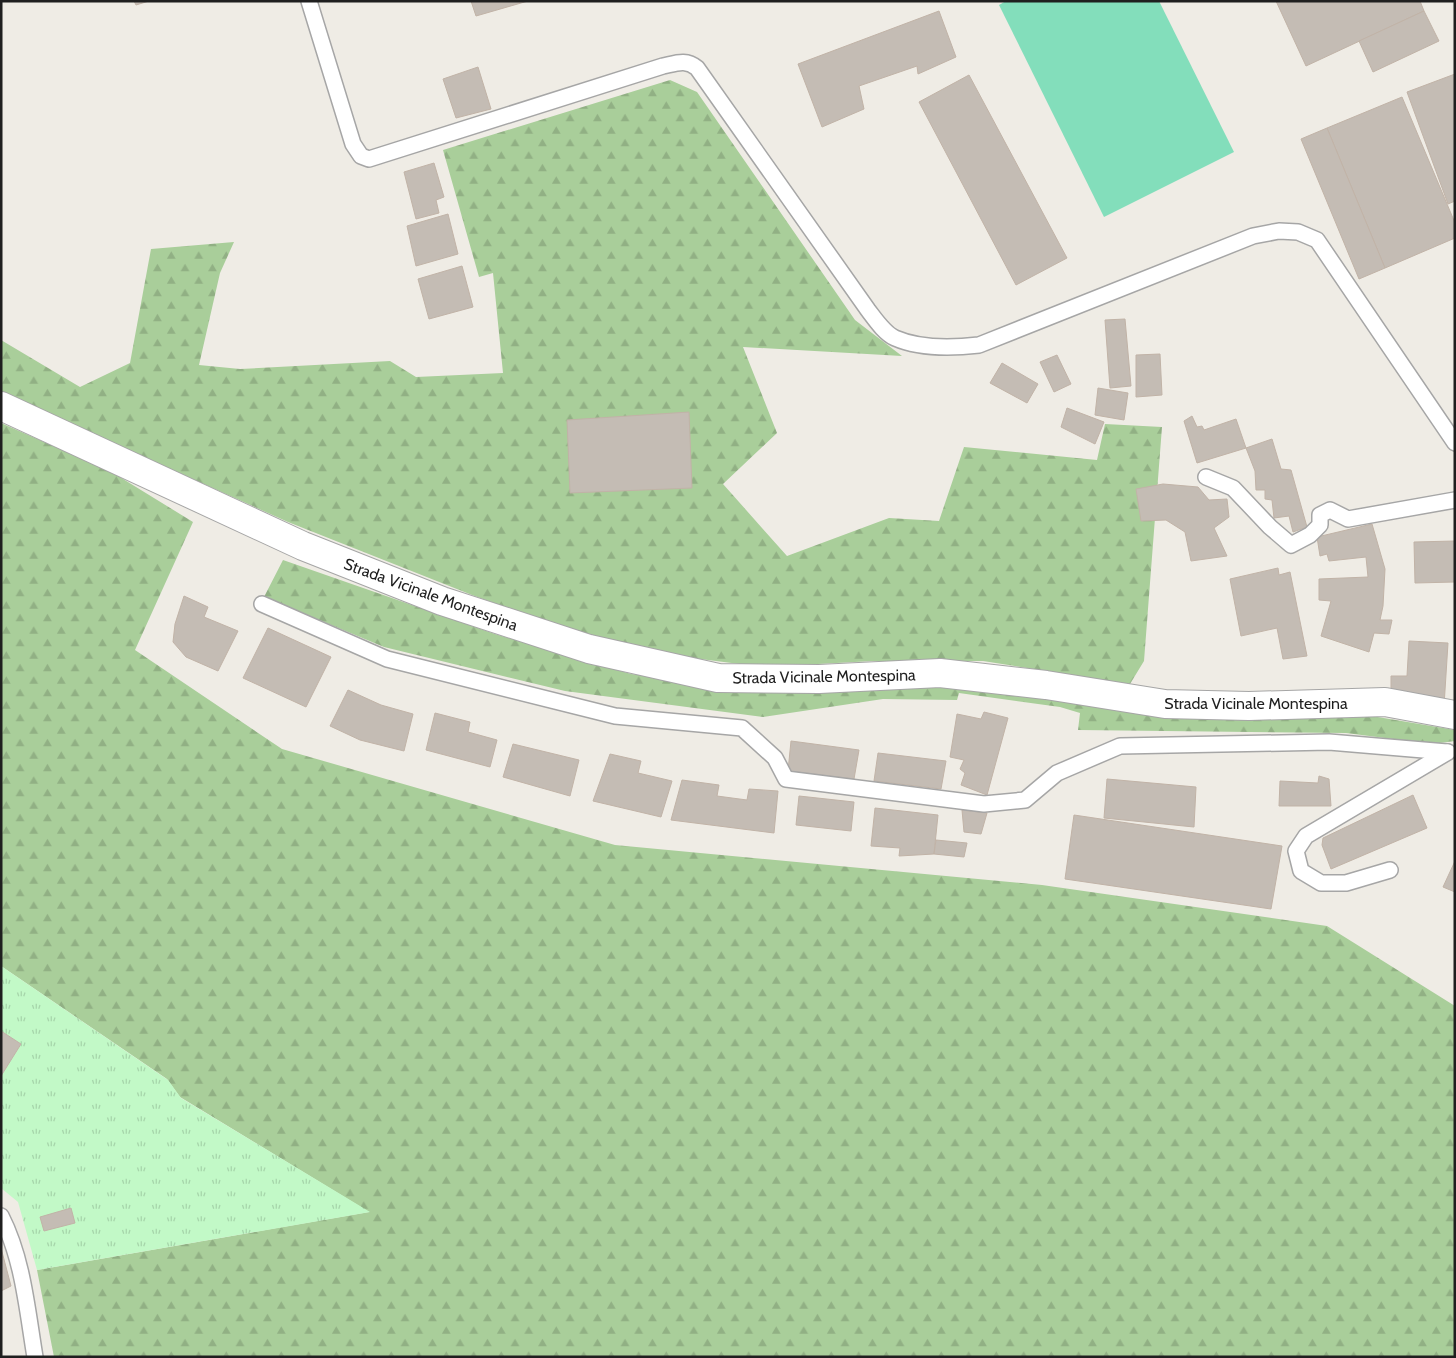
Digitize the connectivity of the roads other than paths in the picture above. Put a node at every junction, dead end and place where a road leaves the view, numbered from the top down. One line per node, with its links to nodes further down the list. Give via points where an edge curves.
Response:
1 (309, 1): 3 (lane, via 353,144 361,156 369,159 663,66 690,63 697,68 868,310 894,337 920,344 955,348 979,345 1253,236 1279,231 1298,232 1317,240)
2 (1, 406): 7 (street, Strada Vicinale Montespina, via 302,546 442,601 589,649 718,678 819,679 940,673 1046,685 1165,704 1249,706 1385,702)
3 (1455, 443)
4 (1206, 477): 5 (lane, via 1233,488 1291,545 1310,534 1320,524 1320,515 1330,510 1348,519)
5 (1455, 500)
6 (262, 604): 8 (lane, via 388,659 615,716 742,728 775,758 786,779 984,804 1025,800 1057,773 1120,746 1329,742)
7 (1455, 715)
8 (1451, 753): 9 (lane, via 1306,836 1296,851 1301,871 1321,883 1346,883)
9 (1390, 870)
10 (1, 1216): 11 (lane, via 13,1239)
11 (35, 1357)

